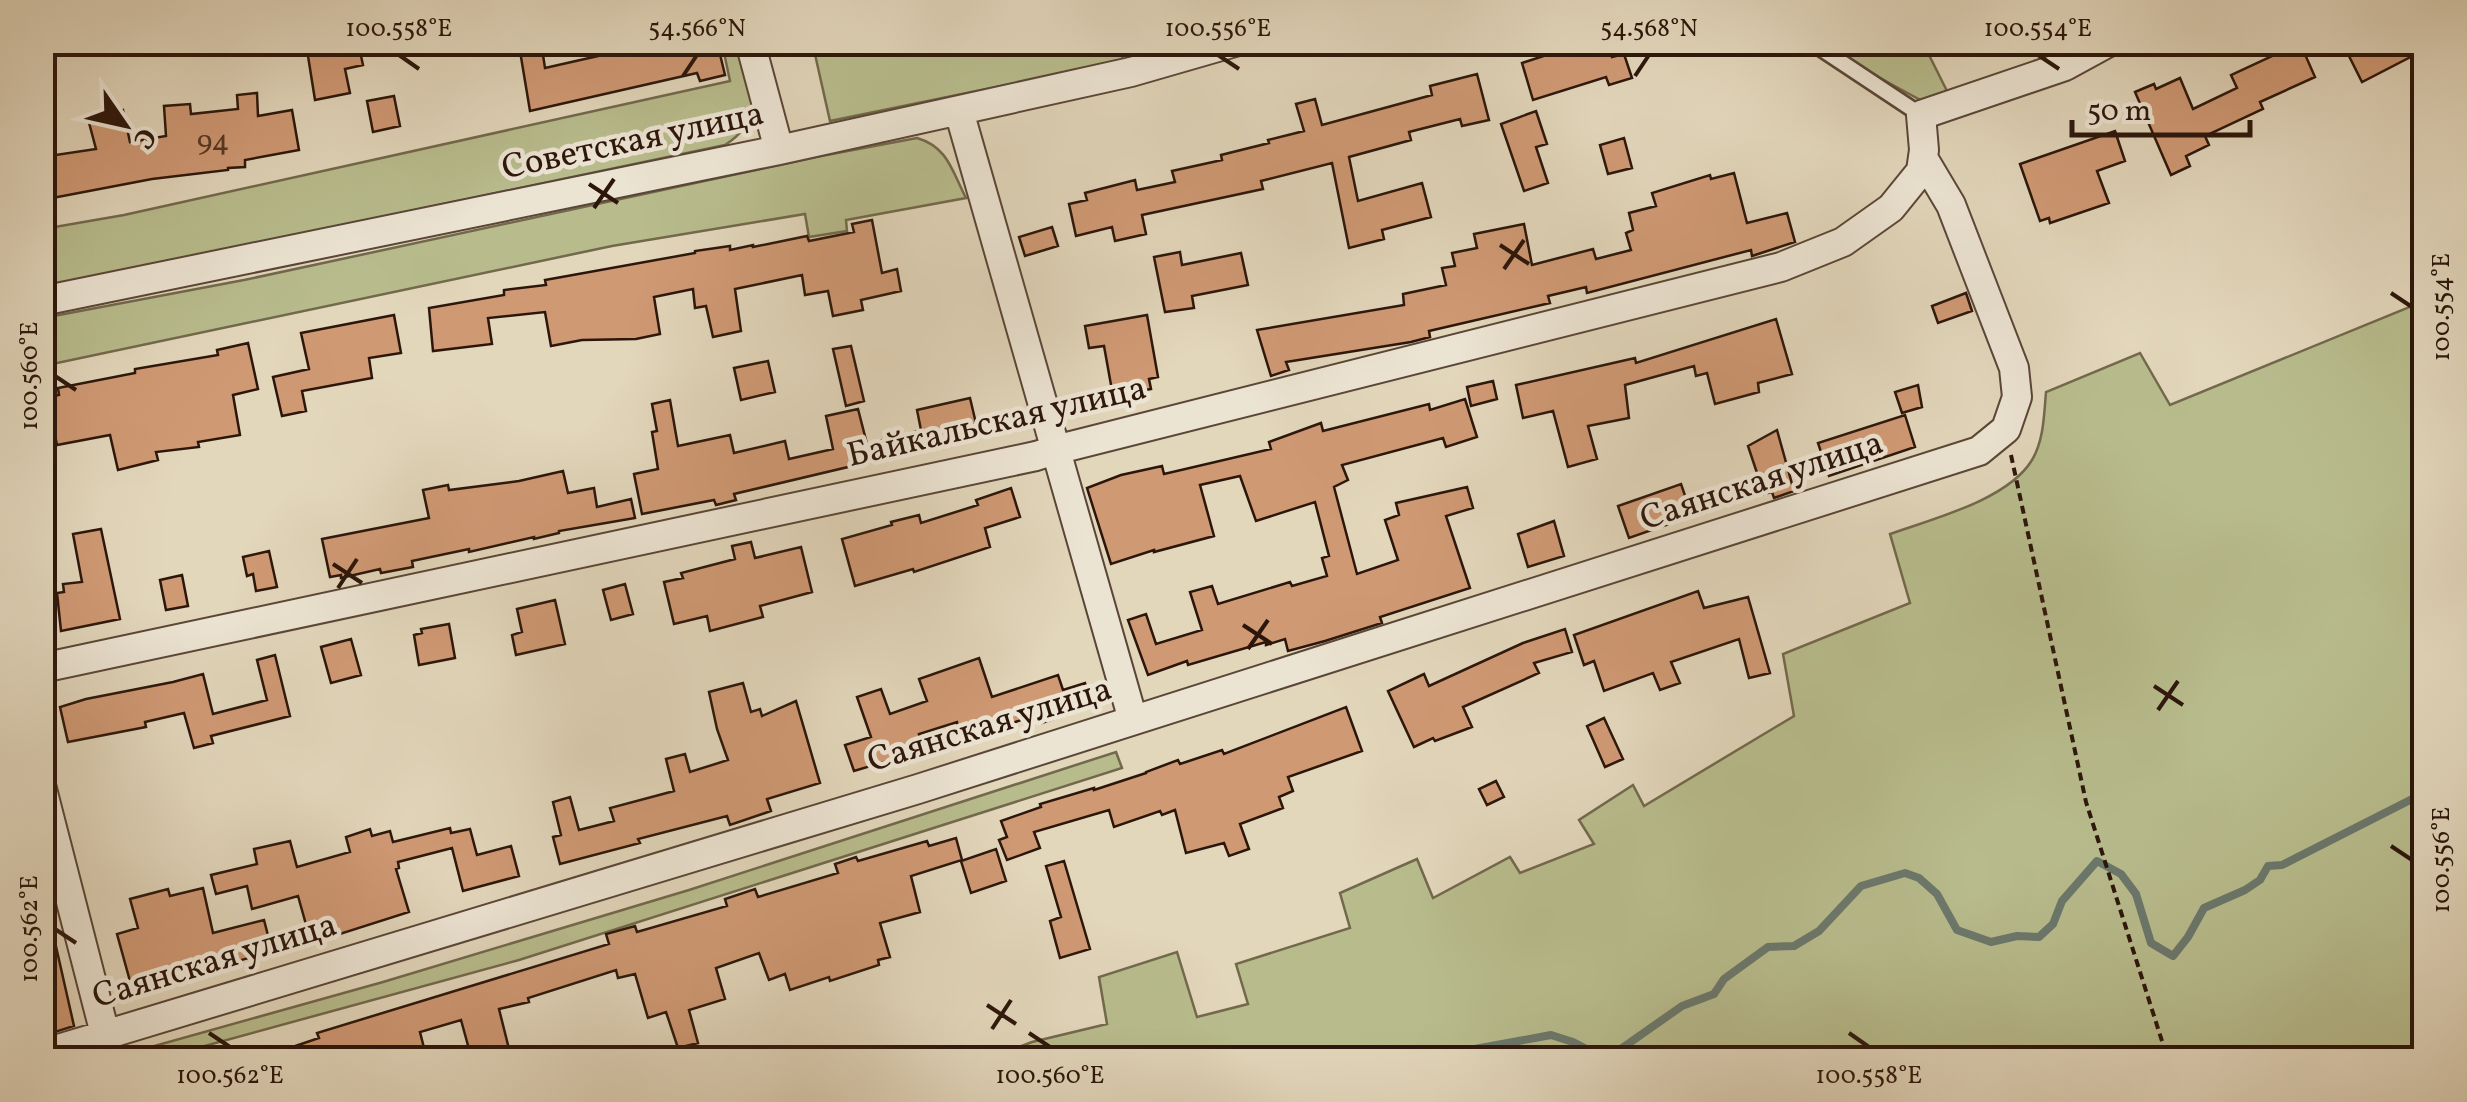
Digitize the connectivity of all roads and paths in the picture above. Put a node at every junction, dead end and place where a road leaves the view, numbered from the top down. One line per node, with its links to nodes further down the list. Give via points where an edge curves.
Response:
1 (750, 42): 7 (street)
2 (1235, 42): 5 (street, Советская улица)
3 (1811, 42): 6 (lane)
4 (2109, 42): 6 (street, via 2065,66)
5 (960, 111): 7 (street, Советская улица); 11 (street)
6 (1922, 116): 8 (street)
7 (779, 150): 9 (street, Советская улица)
8 (1923, 158): 10 (street, via 1951,205 2014,368 2017,397); 11 (street, Байкальская улица, via 1921,171 1891,208 1843,242 1782,267)
9 (42, 301)
10 (2006, 428): 13 (street, Саянская улица, via 1957,460); 17 (path, via 2086,802)
11 (1055, 450): 12 (street, Байкальская улица); 13 (street)
12 (42, 668)
13 (1133, 720): 15 (street, Саянская улица)
14 (42, 788): 15 (street)
15 (104, 1034): 16 (street, Саянская улица)
16 (42, 1054)
17 (2168, 1060)

